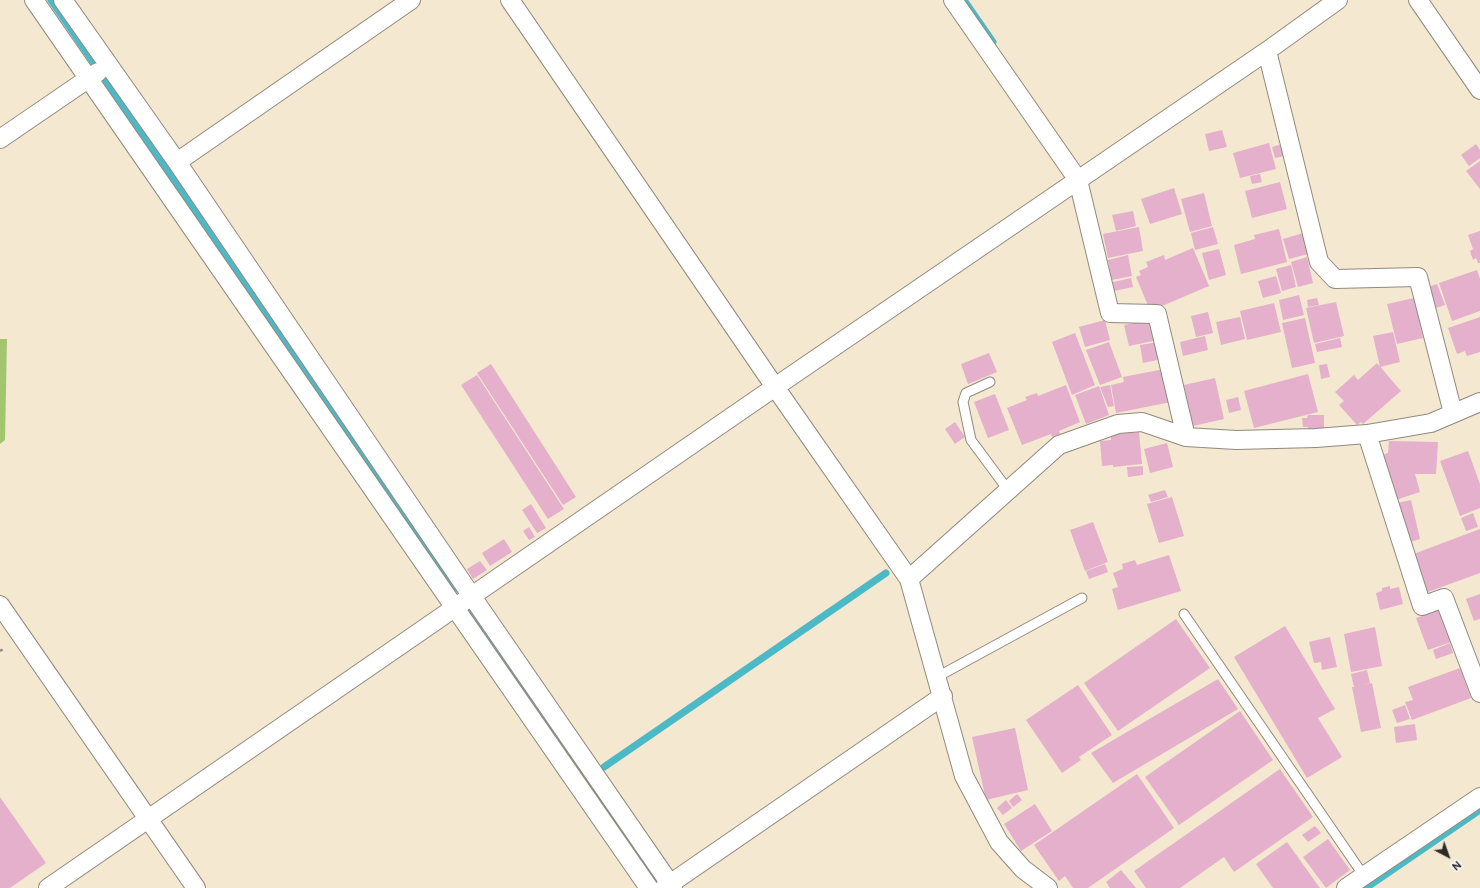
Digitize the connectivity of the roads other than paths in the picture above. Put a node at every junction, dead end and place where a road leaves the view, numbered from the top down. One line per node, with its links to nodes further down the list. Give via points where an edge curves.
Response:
1 (34, 0): 10 (street)
2 (63, 0): 9 (street)
3 (411, 0): 13 (street)
4 (510, 0): 16 (street)
5 (953, 0): 14 (street)
6 (1338, 0): 8 (street)
7 (1418, 0): 11 (street)
8 (1267, 51): 14 (street); 18 (street, via 1319,262 1335,279 1418,277)
9 (108, 64): 10 (street); 13 (street)
10 (88, 78): 12 (street); 26 (street)
11 (1480, 90)
12 (0, 139)
13 (177, 162): 23 (street)
14 (1078, 180): 16 (street); 20 (street, via 1110,313 1157,314)
15 (990, 382): 21 (lane, via 966,393 963,402 972,440)
16 (775, 387): 22 (street); 23 (street)
17 (1480, 402): 18 (street)
18 (1453, 413): 19 (street, via 1431,422)
19 (1367, 434): 20 (street, via 1236,440); 29 (street, via 1422,606 1444,598)
20 (1186, 437): 21 (street, via 1142,422 1118,424 1059,445)
21 (1008, 490): 22 (street)
22 (909, 579): 28 (street)
23 (471, 595): 26 (street); 34 (street)
24 (1082, 598): 28 (lane)
25 (0, 605): 32 (street)
26 (454, 607): 32 (street); 37 (street)
27 (1184, 614): 33 (lane)
28 (937, 677): 30 (street)
29 (1480, 693)
30 (942, 696): 34 (street); 38 (street, via 964,776 999,842 1023,869)
31 (1480, 797): 33 (street)
32 (148, 820): 35 (street); 36 (street)
33 (1364, 876): 39 (street)
34 (669, 887)
35 (48, 888)
36 (196, 888)
37 (649, 888)
38 (1048, 888)
39 (1346, 888)

